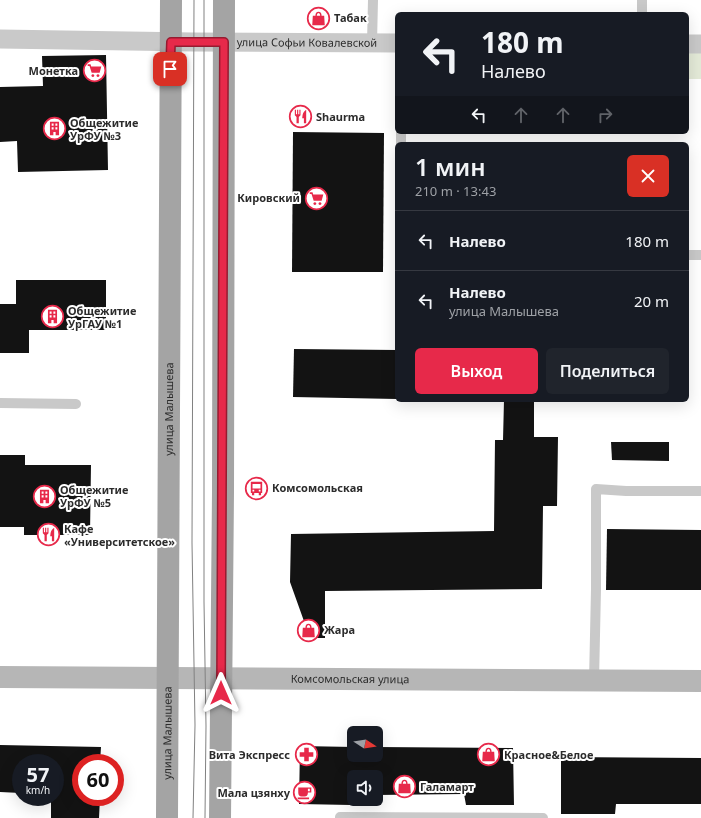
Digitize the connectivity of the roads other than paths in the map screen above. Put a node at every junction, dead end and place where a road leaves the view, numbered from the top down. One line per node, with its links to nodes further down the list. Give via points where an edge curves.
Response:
1 (171, 0): 7 (main road, улица Малышева)
2 (224, 0): 8 (main road)
3 (373, 0): 9 (lane)
4 (642, 0): 5 (lane)
5 (642, 12)
6 (0, 39): 7 (street, улица Софьи Ковалевской)
7 (171, 42): 8 (street, улица Софьи Ковалевской); 19 (main road, улица Малышева)
8 (224, 42): 9 (street, улица Софьи Ковалевской); 20 (main road)
9 (372, 42): 10 (street, улица Софьи Ковалевской)
10 (395, 43)
11 (689, 44): 12 (street)
12 (701, 44)
13 (689, 255): 14 (lane)
14 (701, 255)
15 (0, 403): 16 (lane)
16 (76, 404)
17 (701, 491): 21 (lane, via 596,489)
18 (0, 677): 19 (main road, Комсомольская улица)
19 (168, 678): 20 (main road, Комсомольская улица); 24 (main road, улица Малышева)
20 (221, 678): 21 (main road, Комсомольская улица); 25 (main road)
21 (594, 681): 22 (main road, Комсомольская улица)
22 (701, 681)
23 (340, 817): 26 (lane)
24 (167, 818)
25 (220, 818)
26 (523, 818): 27 (lane)
27 (543, 818)

